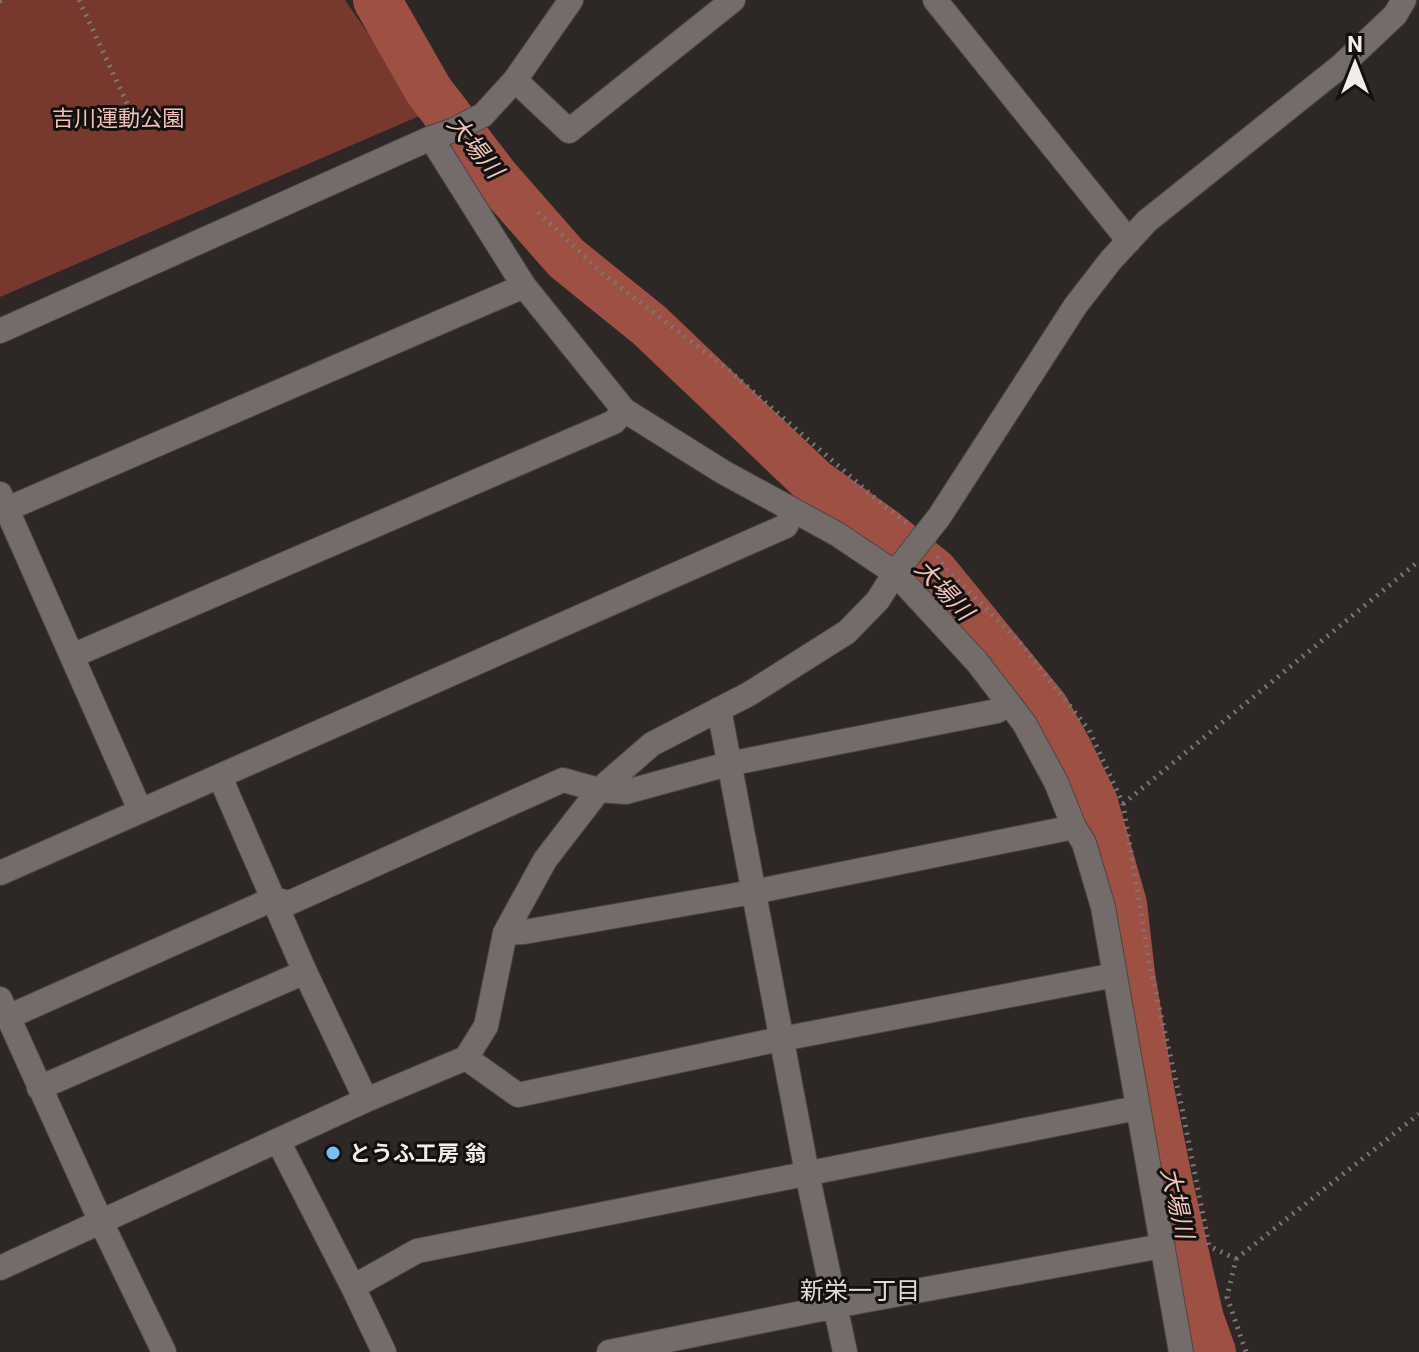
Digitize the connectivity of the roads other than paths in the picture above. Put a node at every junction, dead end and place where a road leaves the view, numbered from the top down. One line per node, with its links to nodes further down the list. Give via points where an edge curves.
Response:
1 (571, 0): 5 (street)
2 (733, 0): 5 (street, via 569,131)
3 (935, 0): 7 (street)
4 (1404, 0): 7 (street, via 1342,65)
5 (515, 80): 6 (street, via 483,115)
6 (443, 134): 8 (street); 9 (street)
7 (1129, 241): 13 (street, via 1076,305 939,517)
8 (524, 286): 10 (street); 11 (street)
9 (0, 331)
10 (624, 410): 12 (street); 14 (street, via 614,422)
11 (4, 502): 14 (street)
12 (793, 511): 13 (street); 18 (street, via 786,526)
13 (906, 559): 15 (street); 16 (street, via 847,632)
14 (72, 656): 20 (street)
15 (1009, 704): 17 (street, via 997,711); 21 (street, via 1056,782)
16 (719, 709): 17 (street); 19 (street, via 652,744)
17 (728, 764): 19 (street, via 626,792); 23 (street)
18 (220, 777): 20 (street); 24 (street)
19 (599, 790): 24 (street, via 563,780 289,903); 25 (street, via 545,860)
20 (140, 810): 22 (street)
21 (1074, 827): 23 (street); 27 (street, via 1103,907)
22 (0, 873)
23 (753, 892): 25 (street); 29 (street)
24 (273, 899): 26 (street); 28 (street)
25 (505, 933): 30 (street, via 486,1026)
26 (305, 972): 31 (street); 32 (street)
27 (1115, 975): 29 (street); 33 (street)
28 (4, 1008): 31 (street)
29 (782, 1039): 30 (street, via 518,1095); 35 (street)
30 (466, 1058): 32 (street)
31 (39, 1088): 36 (street)
32 (366, 1100): 34 (street)
33 (1137, 1108): 35 (street); 37 (street)
34 (278, 1141): 36 (street); 39 (street)
35 (807, 1173): 39 (street, via 417,1251); 40 (street)
36 (101, 1222): 38 (street); 41 (street)
37 (1162, 1246): 40 (street); 45 (street)
38 (0, 1268)
39 (353, 1287): 42 (street)
40 (836, 1306): 43 (street); 44 (street)
41 (164, 1352)
42 (384, 1352)
43 (609, 1352)
44 (845, 1352)
45 (1181, 1352)

